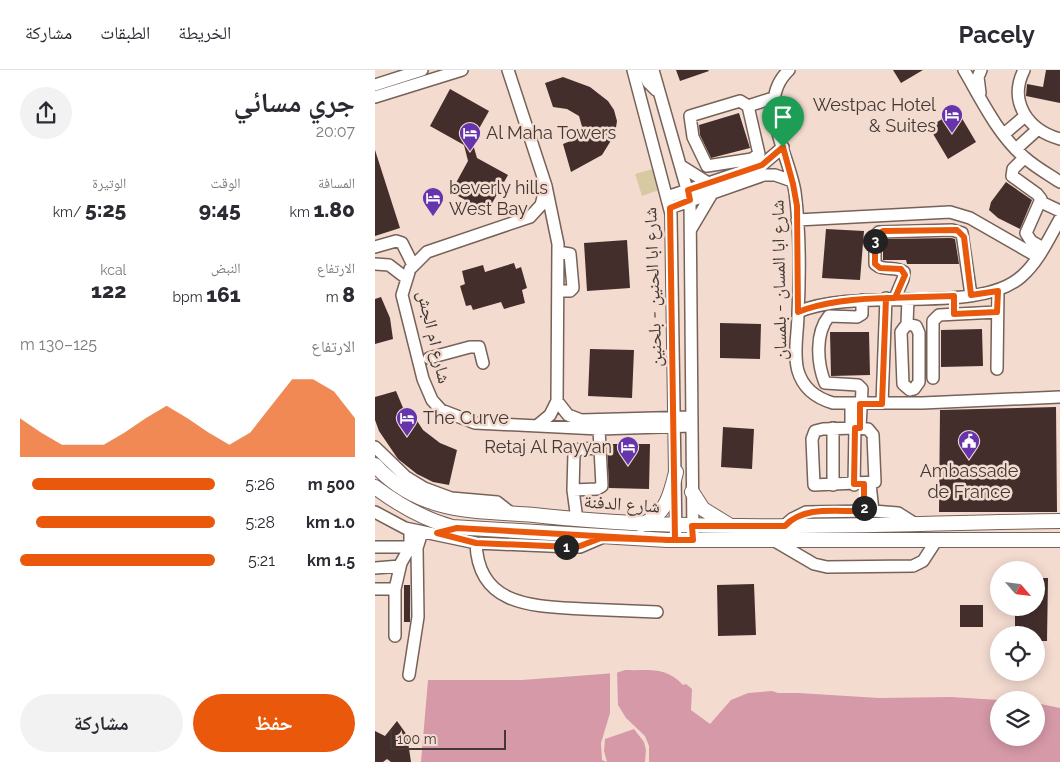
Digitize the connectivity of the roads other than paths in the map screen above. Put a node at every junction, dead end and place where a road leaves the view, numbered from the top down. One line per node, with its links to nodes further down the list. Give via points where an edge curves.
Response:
1 (421, 70): 12 (street)
2 (462, 70): 11 (street)
3 (508, 70): 27 (street)
4 (633, 70): 30 (street, شارع ابا الحنين - بلحنين)
5 (643, 70): 13 (street, via 648,82)
6 (653, 70): 13 (street, شارع ابا الحنين - بلحنين)
7 (789, 70): 15 (street, via 777,83)
8 (964, 70): 16 (street)
9 (981, 70): 16 (street, via 978,86)
10 (1024, 70): 18 (street, via 1017,92)
11 (435, 74): 14 (street)
12 (375, 85)
13 (659, 93): 24 (street, شارع ابا الحنين - بلحنين)
14 (375, 97)
15 (773, 98): 17 (street); 22 (street, شارع ابا المسان - بلمسان, via 773,111)
16 (981, 100): 20 (street)
17 (748, 106): 17 (street, via 759,149 757,157 707,166 693,137 690,116 740,101)
18 (1025, 116): 19 (street); 20 (street)
19 (1038, 129): 21 (street); 23 (street)
20 (1004, 134): 23 (street)
21 (1060, 139)
22 (783, 147): 25 (street, شارع ابا المسان - بلمسان); 28 (street, شارع ابا المسان - بلمسان, via 762,165)
23 (1020, 153): 26 (street); 31 (street, via 1012,176 1037,194)
24 (681, 166): 28 (street); 29 (street, شارع ابا الحنين - بلحنين)
25 (792, 181): 28 (street, شارع ابا المسان - بلمسان, via 764,175); 35 (street, شارع ابا المسان - بلمسان)
26 (1060, 182)
27 (546, 186): 33 (street, via 541,205); 36 (street)
28 (710, 188): 29 (street, شارع ابا المسان - بلمسان); 37 (street)
29 (689, 195): 30 (street, شارع ابا المسان - بلمسان); 37 (street, شارع ابا الحنين - بلحنين)
30 (669, 202): 59 (street, شارع ابا الحنين - بلحنين)
31 (1041, 202): 32 (street); 39 (street, via 1026,233)
32 (1060, 211)
33 (530, 217): 36 (street); 41 (street, شارع ام الجش, via 427,252)
34 (1060, 219): 39 (street)
35 (797, 220): 39 (street, via 950,212); 49 (street, شارع ابا المسان - بلمسان)
36 (554, 228): 61 (street, via 558,252)
37 (691, 229): 65 (street, شارع ابا الحنين - بلحنين)
38 (375, 247): 41 (street, via 396,241 402,243)
39 (1041, 253): 43 (street, via 1023,276)
40 (375, 264): 42 (street, via 389,264)
41 (413, 265): 42 (street, شارع ام الجش)
42 (405, 278): 53 (street, شارع ام الجش, via 402,294)
43 (998, 291): 44 (street); 50 (street)
44 (971, 295): 45 (street); 46 (street, via 962,233 952,230 879,232 875,240 875,264 880,268 898,268 904,272)
45 (954, 296): 47 (street); 51 (street)
46 (891, 298): 47 (street); 48 (street); 63 (street)
47 (908, 299): 52 (street)
48 (862, 300): 49 (street, via 824,303); 62 (street, via 862,314 857,317 829,316 819,334 825,383 858,386 862,389)
49 (798, 312): 62 (street, شارع ابا المسان - بلمسان, via 797,364 804,385 824,401)
50 (997, 312): 51 (street); 56 (street)
51 (954, 314): 58 (street, via 939,315 933,321)
52 (907, 324): 52 (street, via 901,332 903,384 910,390 915,389 919,382 919,334 916,326)
53 (417, 355): 54 (street); 57 (street, شارع ام الجش)
54 (429, 358): 55 (street, via 479,347); 57 (street)
55 (483, 363)
56 (997, 369)
57 (422, 374): 67 (street, شارع ام الجش, via 432,400 451,415 475,423)
58 (933, 378)
59 (674, 392): 64 (street, شارع ابا الحنين - بلحنين); 66 (street, via 665,409)
60 (1060, 397): 63 (street, شارع ابا المسان - بلمسان)
61 (557, 401): 66 (street, via 563,411 576,420); 67 (street, via 550,415)
62 (855, 404): 63 (street, شارع ابا المسان - بلمسان); 69 (street)
63 (882, 404)
64 (673, 422): 65 (street); 66 (street); 72 (street, شارع ابا الحنين - بلحنين)
65 (692, 422): 80 (street, شارع ابا الحنين - بلحنين)
66 (647, 424): 70 (street, شارع ام الجش); 72 (street)
67 (538, 425): 70 (street, شارع ام الجش)
68 (833, 428): 69 (street); 77 (street); 77 (street, via 815,431 813,447 814,485)
69 (855, 428): 76 (street); 76 (street, via 868,430 873,435 875,481)
70 (599, 429): 73 (street)
71 (375, 447): 83 (street, via 405,477 424,488 451,498 497,502)
72 (674, 447): 75 (street, شارع ابا الحنين - بلحنين)
73 (600, 448): 79 (street, via 579,449 574,453); 79 (street, via 601,488)
74 (375, 465): 83 (main road, شارع الدفنة, via 401,488 430,502 461,509)
75 (676, 472): 86 (main road, via 661,512); 88 (street, شارع ابا الحنين - بلحنين)
76 (863, 484): 77 (street); 81 (street)
77 (833, 485)
78 (375, 487): 92 (main road, شارع الدفنة, via 411,512 435,523)
79 (573, 490): 84 (street)
80 (692, 492): 89 (main road, via 703,509); 95 (street, شارع ابا الحنين - بلحنين)
81 (869, 511): 87 (street, via 898,513); 90 (street, via 806,512 792,518)
82 (375, 512): 91 (street, شارع الدفنة)
83 (511, 513): 84 (main road, شارع الدفنة)
84 (577, 520): 86 (main road, شارع الدفنة)
85 (1060, 521): 87 (main road, شارع الدفنة)
86 (641, 525): 88 (main road, شارع الدفنة)
87 (917, 525): 90 (main road, شارع الدفنة)
88 (675, 526): 95 (main road, شارع الدفنة); 97 (street, شارع ابا الحنين - بلحنين)
89 (730, 526): 90 (main road, شارع الدفنة); 95 (main road, شارع الدفنة)
90 (785, 526)
91 (405, 528): 93 (street, شارع الدفنة); 102 (street, via 411,535)
92 (457, 528): 94 (main road); 96 (main road, شارع الدفنة)
93 (422, 532): 94 (street, شارع الدفنة); 102 (street)
94 (437, 533): 101 (street, شارع الدفنة)
95 (692, 533): 97 (main road, شارع الدفنة); 98 (main road, شارع الدفنة)
96 (601, 538): 97 (main road, شارع الدفنة); 101 (street, شارع الدفنة, via 571,547)
97 (675, 540)
98 (773, 540): 99 (main road, شارع الدفنة); 99 (street, via 818,566 852,567 917,565)
99 (936, 540): 100 (main road, شارع الدفنة)
100 (1060, 540)
101 (476, 543): 108 (street, via 483,576 511,599 531,606)
102 (412, 548): 103 (street); 104 (street); 110 (street, via 418,617)
103 (375, 549)
104 (400, 566): 105 (street); 106 (street)
105 (375, 568)
106 (395, 589): 107 (street); 109 (street)
107 (375, 590)
108 (657, 612)
109 (395, 636)
110 (409, 675)

